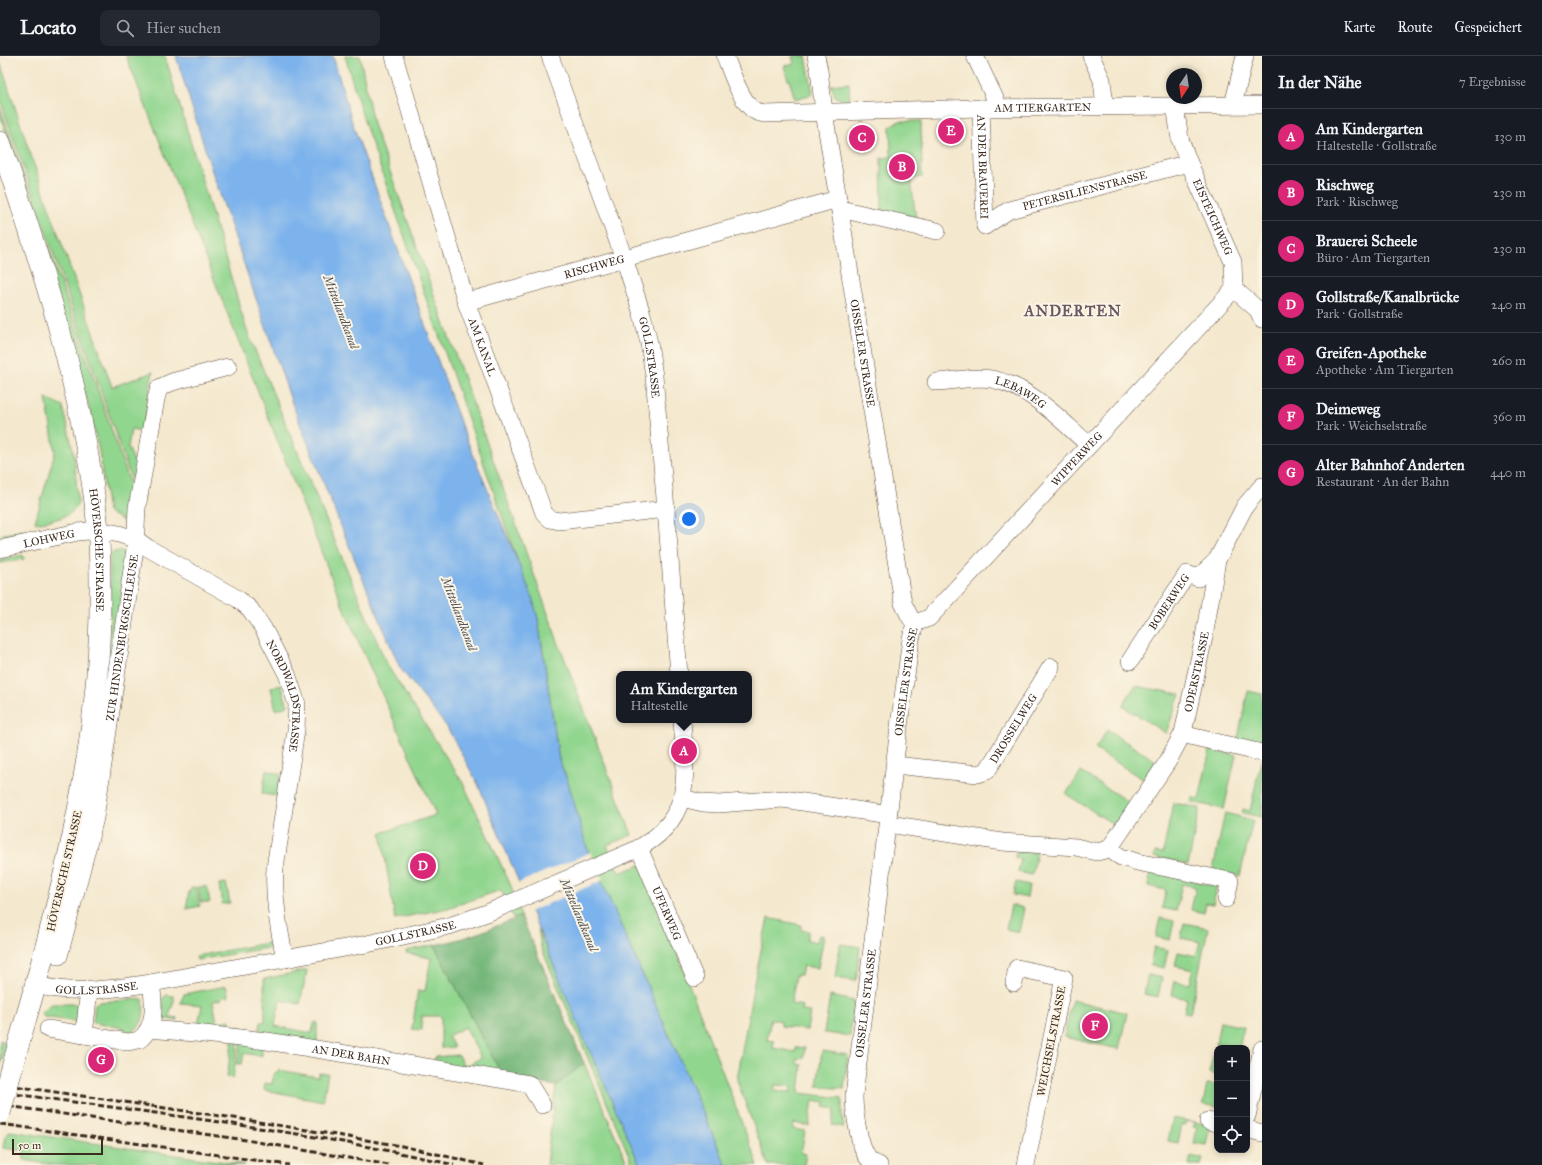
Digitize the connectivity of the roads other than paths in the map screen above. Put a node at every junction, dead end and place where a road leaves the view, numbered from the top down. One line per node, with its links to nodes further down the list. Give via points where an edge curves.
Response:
1 (394, 56): 22 (street, AM KANAL)
2 (550, 56): 20 (street, GOLLSTRASSE)
3 (724, 56): 14 (street, AM TIERGARTEN, via 742,95 755,111 764,114)
4 (816, 56): 14 (street, OISSELER STRASSE)
5 (975, 56): 12 (street)
6 (1091, 56): 11 (street, via 1102,80)
7 (1245, 56): 9 (street)
8 (1175, 105): 9 (street, AM TIERGARTEN); 11 (street, AM TIERGARTEN); 16 (street, EISTEICHWEG, via 1180,139)
9 (1233, 105): 10 (street, AM TIERGARTEN)
10 (1262, 105)
11 (1106, 106): 12 (street, AM TIERGARTEN)
12 (999, 107): 13 (street, AM TIERGARTEN)
13 (981, 108): 14 (street, AM TIERGARTEN); 18 (street, AN DER BRAUEREI)
14 (824, 112): 17 (street, OISSELER STRASSE)
15 (0, 142): 29 (main road, HÖVERSCHE STRASSE, via 62,338 92,477)
16 (1189, 162): 18 (street, PETERSILIENSTRASSE, via 1009,210); 21 (street, EISTEICHWEG, via 1233,262)
17 (839, 204): 19 (street, RISCHWEG); 20 (street, RISCHWEG); 33 (street, OISSELER STRASSE, via 903,602)
18 (985, 226)
19 (937, 232)
20 (624, 258): 22 (street, RISCHWEG); 28 (street, GOLLSTRASSE, via 649,343)
21 (1234, 289): 23 (street, via 1258,310); 26 (street, WIPPERWEG)
22 (466, 302): 28 (street, AM KANAL, via 547,517 559,521)
23 (1262, 319)
24 (228, 367): 30 (street, ZUR HINDENBURGSCHLEUSE, via 159,388 137,508)
25 (936, 382): 26 (street, LEBAWEG, via 982,378 1005,382 1028,393)
26 (1089, 445): 33 (street, WIPPERWEG, via 929,618)
27 (1262, 486): 32 (street, ODERSTRASSE, via 1245,506)
28 (666, 509): 36 (street, GOLLSTRASSE)
29 (98, 530): 30 (street, NORDWALDSTRASSE); 31 (street, LOHWEG); 47 (main road, HÖVERSCHE STRASSE, via 99,663 94,709)
30 (137, 540): 46 (street, NORDWALDSTRASSE, via 238,599 250,609 263,628 293,688 298,716 274,883); 47 (street, ZUR HINDENBURGSCHLEUSE, via 95,818)
31 (0, 549)
32 (1217, 560): 34 (street, BOBERWEG, via 1198,578 1187,574); 38 (street, ODERSTRASSE, via 1204,637)
33 (915, 623): 40 (street, OISSELER STRASSE)
34 (1130, 661)
35 (1051, 667): 40 (street, DROSSELWEG, via 987,771 978,774)
36 (678, 671)
37 (682, 723): 41 (street, GOLLSTRASSE, via 685,768)
38 (1183, 733): 39 (street); 44 (street, ODERSTRASSE, via 1168,761)
39 (1262, 753)
40 (895, 765): 42 (street, OISSELER STRASSE)
41 (682, 798): 42 (street, via 719,804 783,799); 43 (street, GOLLSTRASSE, via 666,826)
42 (889, 820): 44 (street, via 1002,842 1076,847 1098,852); 62 (street, OISSELER STRASSE, via 854,1096 859,1132 867,1157)
43 (640, 848): 46 (street, GOLLSTRASSE, via 486,914 449,926); 48 (street, UFERWEG)
44 (1109, 849): 45 (street, via 1121,857 1137,862 1230,881)
45 (1226, 899)
46 (285, 959): 50 (street, GOLLSTRASSE)
47 (50, 961): 51 (main road, HÖVERSCHE STRASSE)
48 (695, 978)
49 (1014, 982): 63 (street, WEICHSELSTRASSE, via 1017,968 1064,978)
50 (151, 983): 52 (street, GOLLSTRASSE); 54 (street, via 155,1004)
51 (36, 985): 52 (street, GOLLSTRASSE, via 56,990); 59 (main road, HÖVERSCHE STRASSE, bridge)
52 (89, 989): 55 (street)
53 (48, 1029): 55 (street)
54 (149, 1029): 55 (street, via 140,1040 128,1042); 58 (street, AN DER BAHN, via 267,1041 529,1084)
55 (84, 1035)
56 (1262, 1048): 57 (street)
57 (1250, 1102)
58 (542, 1105)
59 (0, 1113)
60 (1250, 1130): 61 (street)
61 (1262, 1133)
62 (875, 1163)
63 (1026, 1165)

